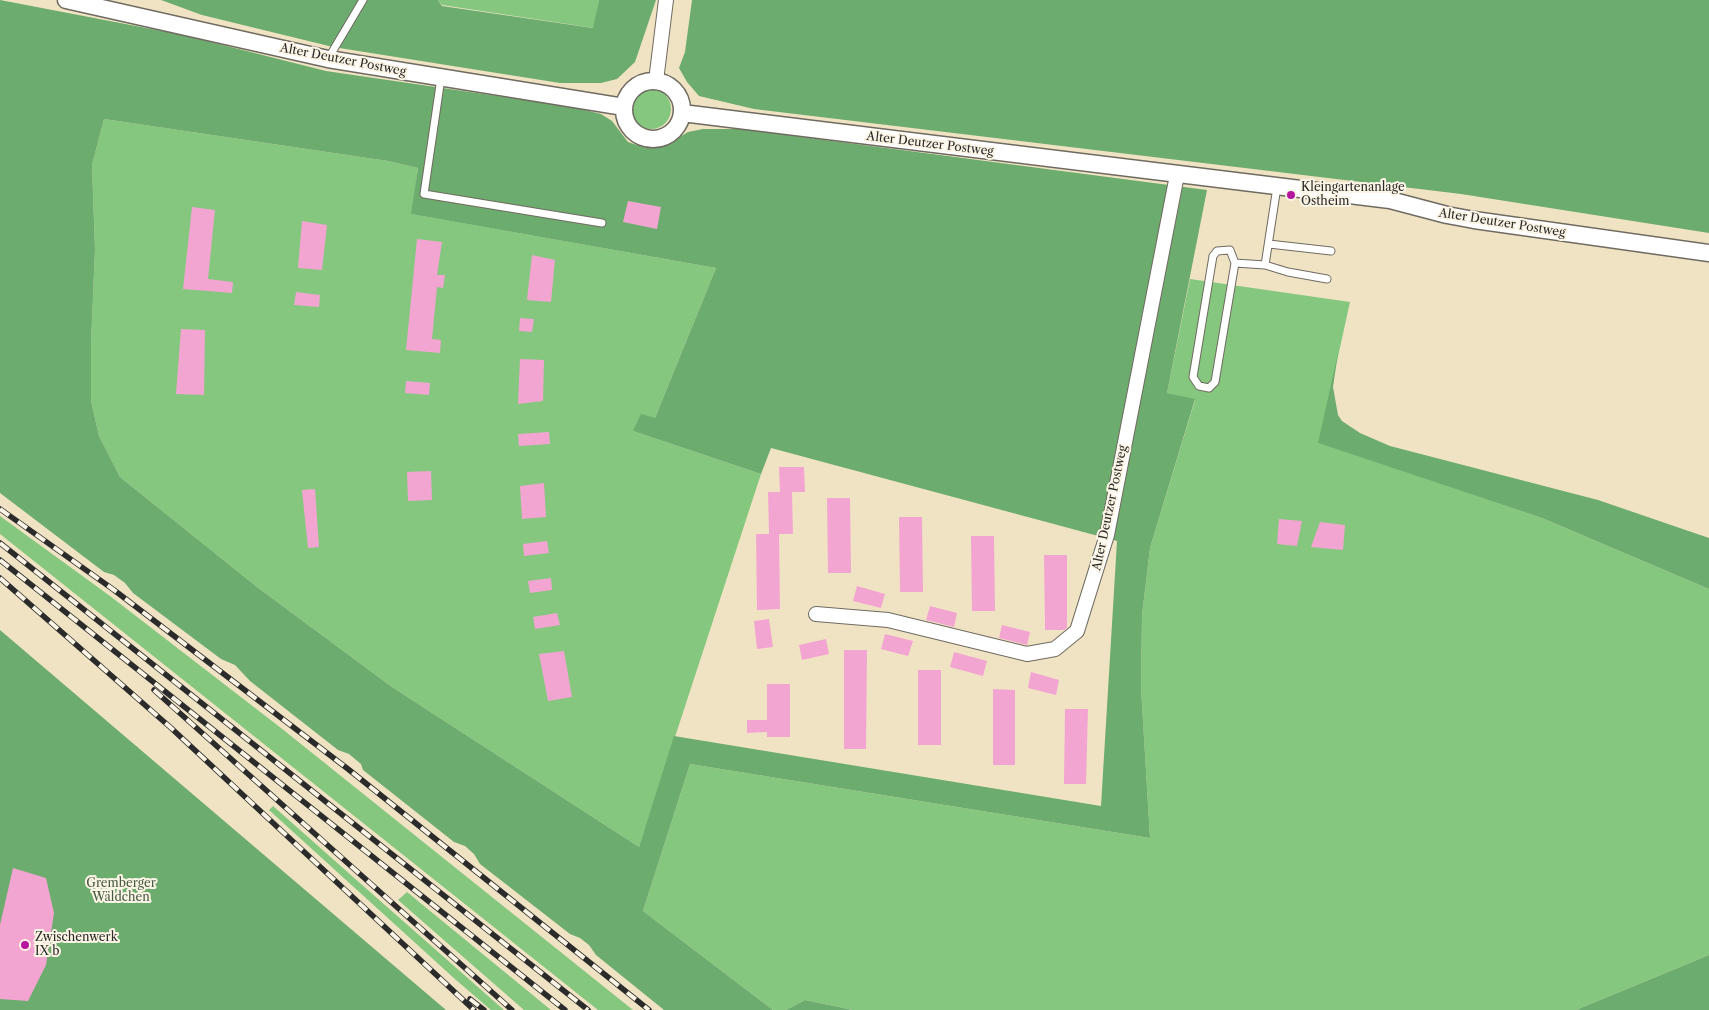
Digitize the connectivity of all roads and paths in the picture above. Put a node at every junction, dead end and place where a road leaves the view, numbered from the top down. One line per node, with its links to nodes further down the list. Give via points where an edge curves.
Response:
1 (66, 0): 4 (street, Alter Deutzer Postweg)
2 (364, 0): 4 (lane)
3 (666, 0): 6 (street)
4 (328, 59): 5 (street, Alter Deutzer Postweg)
5 (441, 78): 7 (street, Alter Deutzer Postweg); 11 (lane, via 424,194)
6 (656, 81): 7 (street, via 634,87); 8 (street, via 667,84 676,92)
7 (624, 106): 8 (street, via 630,128 638,136 649,139 671,133 679,124)
8 (682, 113): 9 (street, Alter Deutzer Postweg)
9 (1177, 175): 10 (street, Alter Deutzer Postweg); 18 (street, Alter Deutzer Postweg, via 1107,535 1077,631 1055,649 1027,654 888,620)
10 (1278, 186): 12 (lane); 14 (street, Alter Deutzer Postweg, via 1390,200 1474,220)
11 (602, 223)
12 (1269, 244): 13 (lane); 16 (lane)
13 (1331, 251)
14 (1709, 253)
15 (1235, 263): 15 (lane, via 1215,382 1209,388 1199,386 1192,376 1213,256 1217,251 1230,250); 16 (lane)
16 (1266, 266): 17 (lane)
17 (1327, 279)
18 (816, 614)

